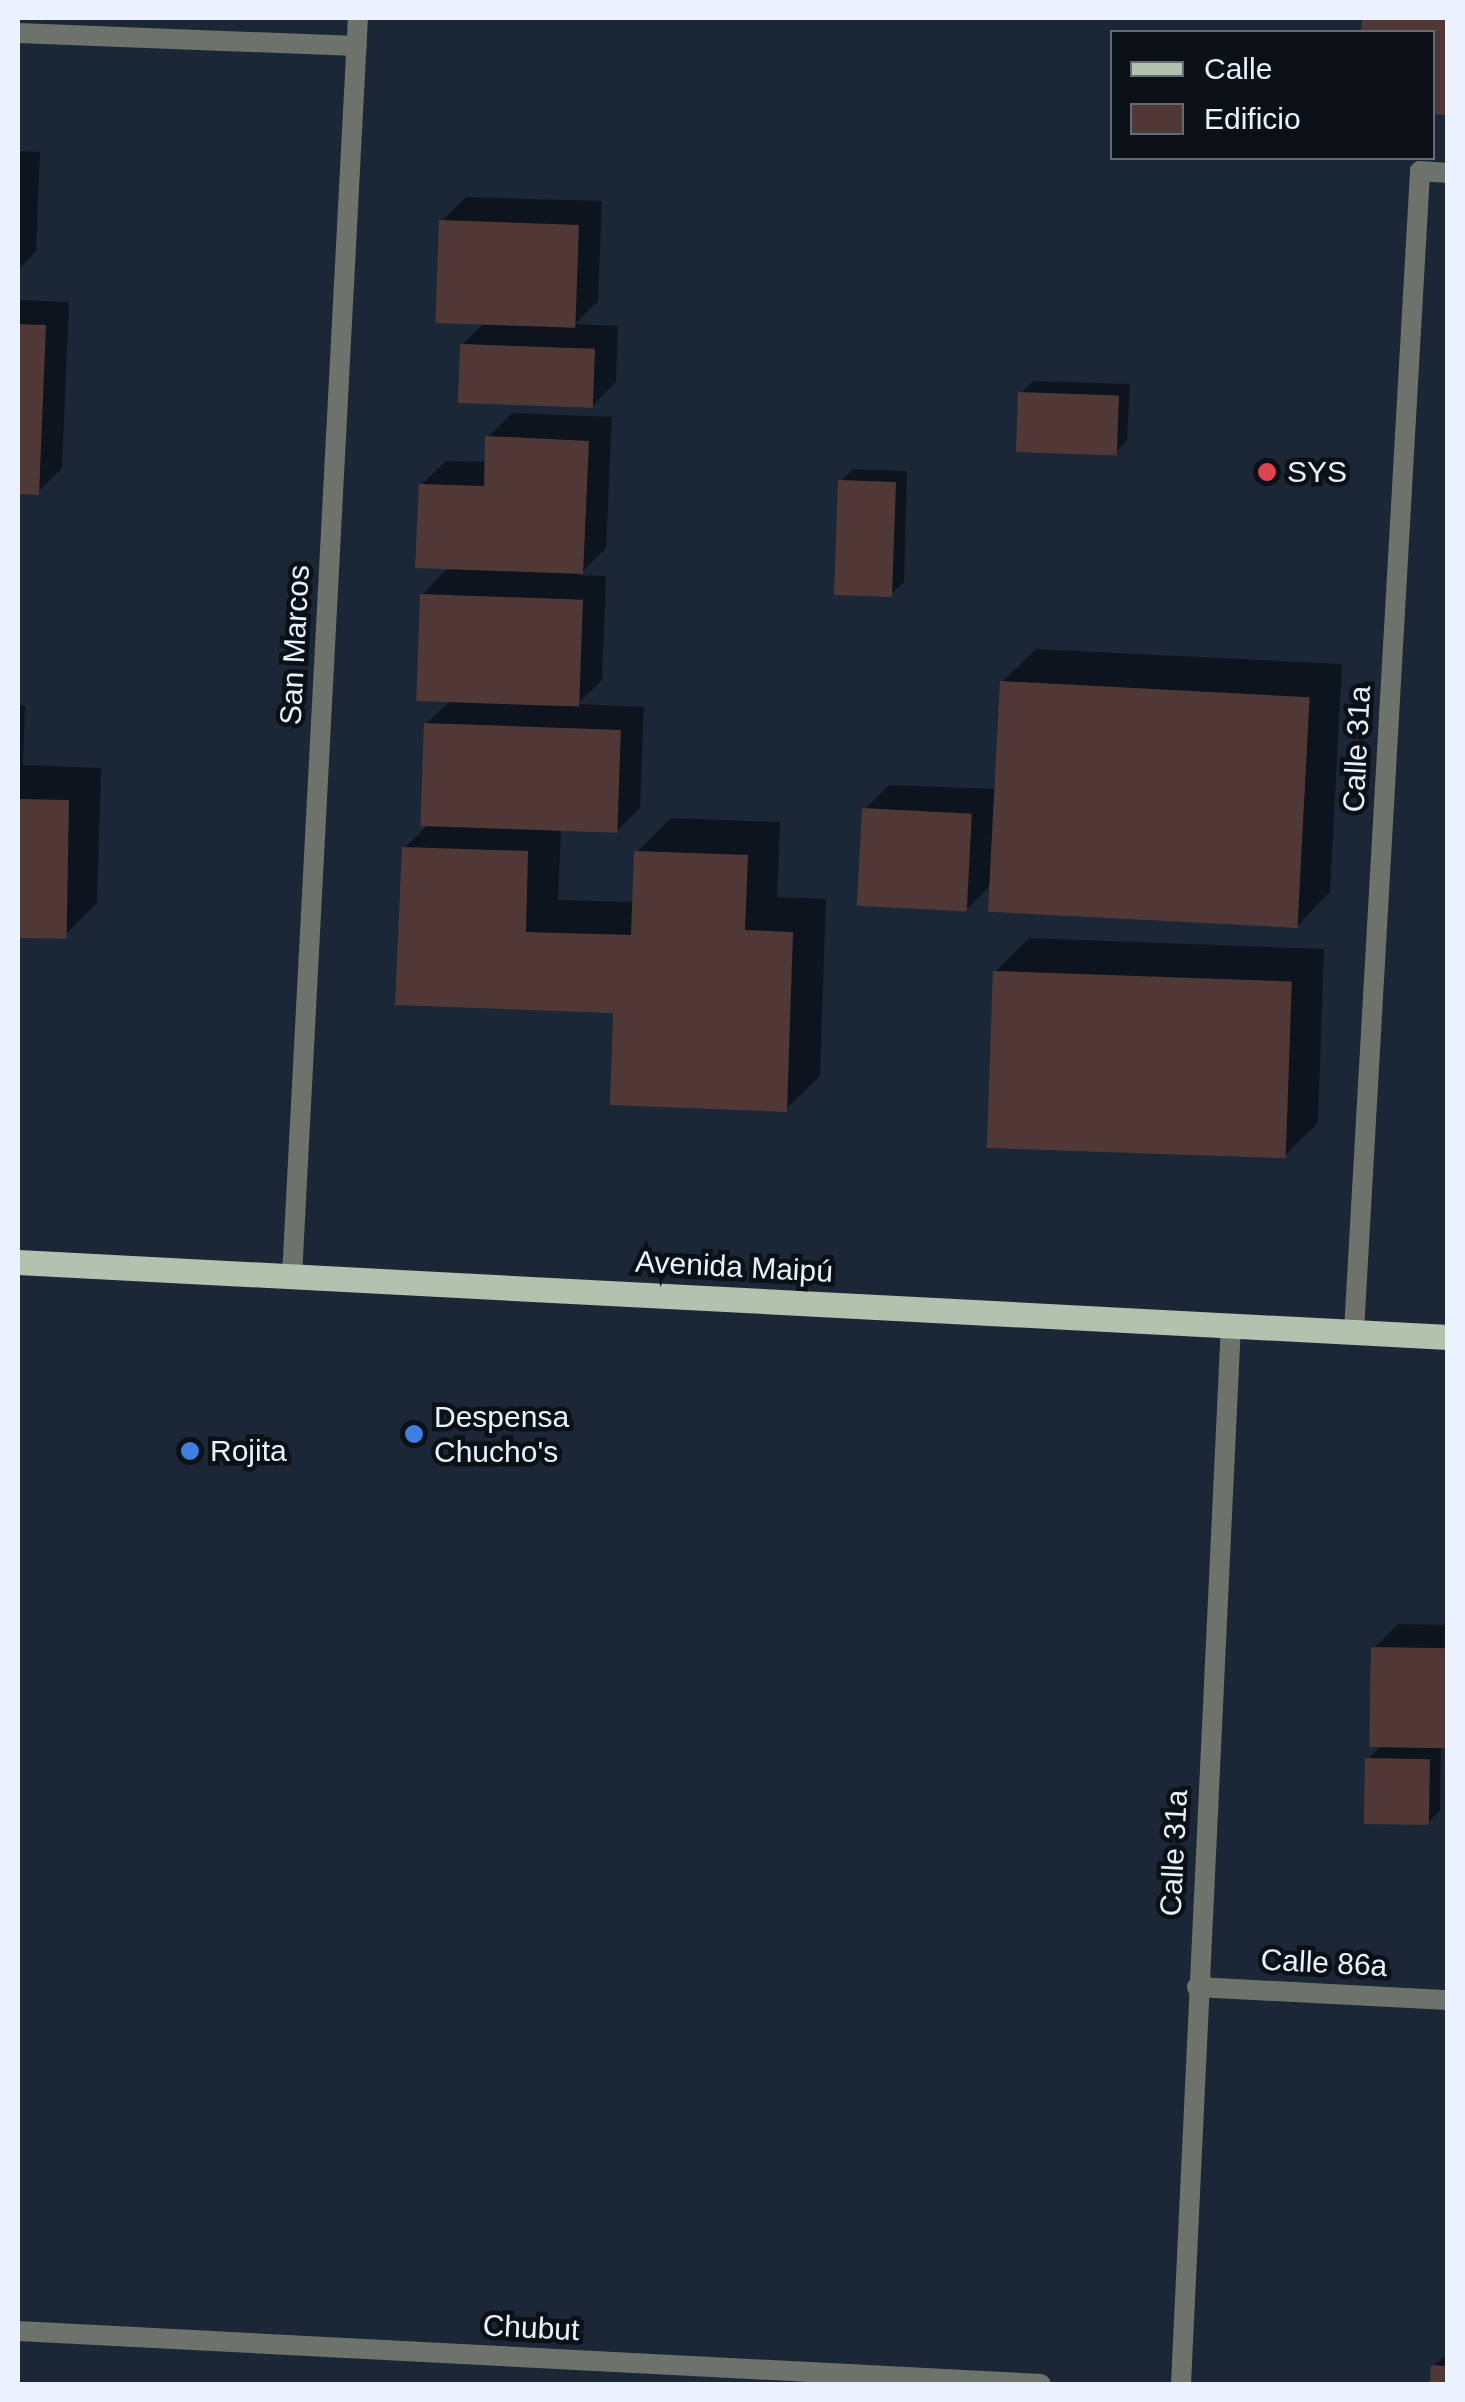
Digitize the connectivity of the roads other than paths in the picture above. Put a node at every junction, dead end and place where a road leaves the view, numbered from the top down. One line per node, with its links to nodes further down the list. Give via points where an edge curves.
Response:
1 (358, 18): 3 (street, San Marcos)
2 (18, 34): 3 (street)
3 (356, 46): 6 (street, San Marcos)
4 (1448, 172): 8 (street, Calle 31a, via 1420,171)
5 (18, 1262): 6 (main road, Avenida Maipú)
6 (292, 1276): 7 (main road, Avenida Maipú)
7 (1231, 1325): 8 (main road, Avenida Maipú); 10 (street, Calle 31a)
8 (1354, 1331): 9 (main road, Avenida Maipú)
9 (1448, 1337)
10 (1197, 1986): 11 (street, Calle 86a); 14 (street, Calle 31a)
11 (1448, 2000)
12 (18, 2331): 13 (street, Chubut)
13 (1041, 2384)
14 (1181, 2384)

